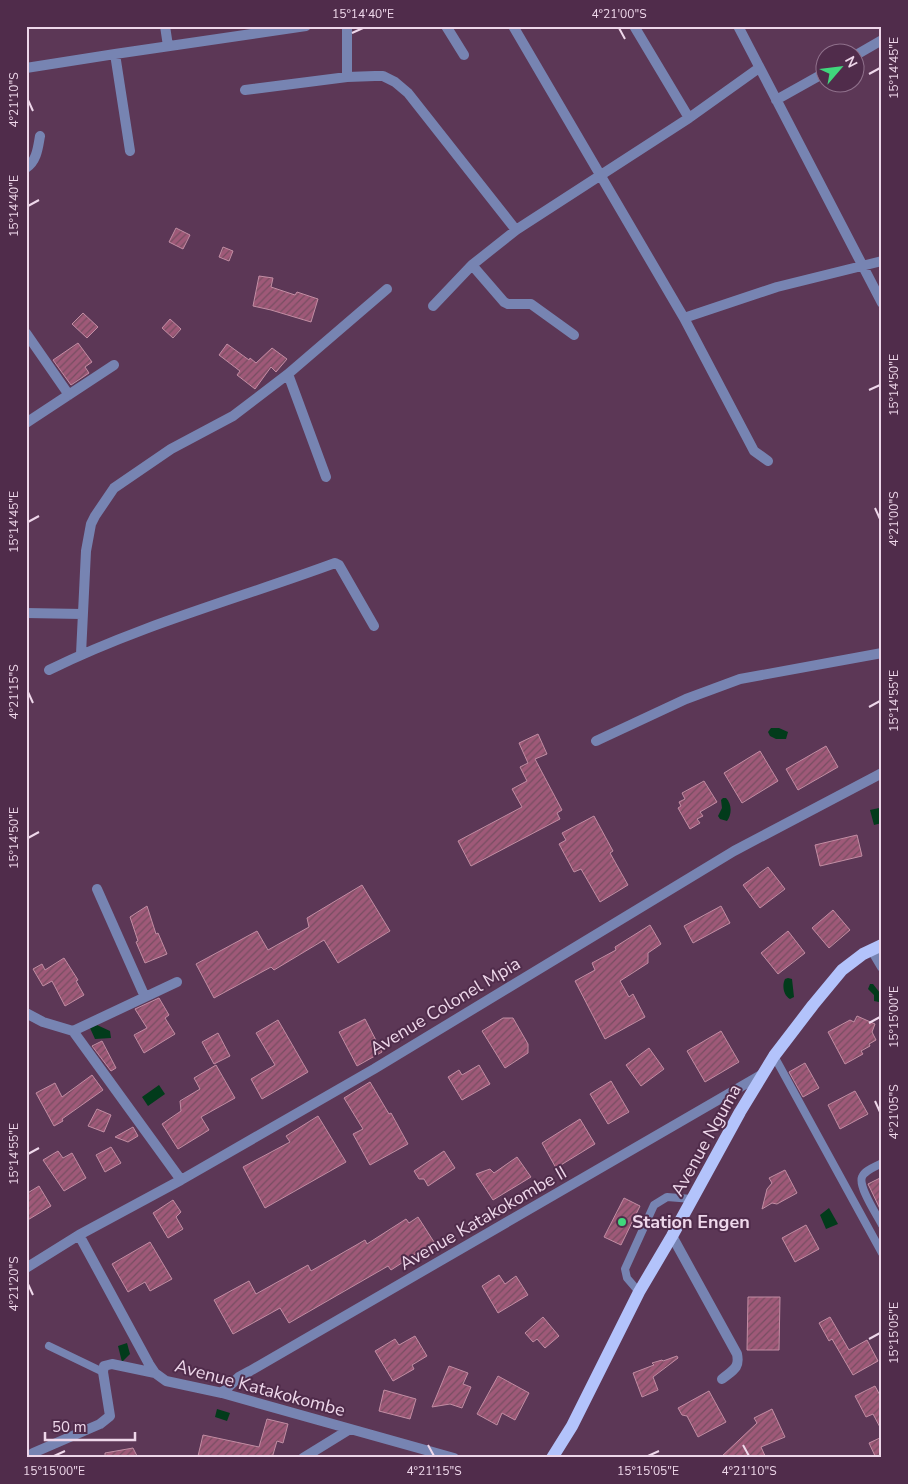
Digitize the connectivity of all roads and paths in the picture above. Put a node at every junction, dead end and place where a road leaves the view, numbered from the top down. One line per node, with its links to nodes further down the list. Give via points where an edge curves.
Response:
1 (165, 26): 9 (street)
2 (306, 26): 9 (street)
3 (347, 26): 15 (street)
4 (446, 26): 12 (street)
5 (513, 26): 23 (street)
6 (634, 26): 19 (street)
7 (738, 26): 14 (street)
8 (882, 40): 10 (street)
9 (168, 46): 11 (street)
10 (866, 49)
11 (115, 54): 13 (street); 21 (street)
12 (464, 55)
13 (26, 68)
14 (759, 68): 18 (street); 19 (street)
15 (347, 77): 17 (street); 24 (street, via 383,76 408,93)
16 (816, 78): 18 (street)
17 (246, 90)
18 (776, 100): 27 (street)
19 (689, 118): 23 (street)
20 (40, 136): 22 (street, via 35,159)
21 (130, 151)
22 (26, 168)
23 (600, 176): 24 (street); 31 (street)
24 (516, 230): 26 (street)
25 (882, 261): 27 (street)
26 (472, 265): 30 (street); 33 (street, via 504,302 531,304)
27 (862, 266): 29 (street); 31 (street, via 777,287)
28 (387, 289): 35 (street)
29 (882, 302)
30 (433, 306)
31 (684, 318): 38 (street, via 754,451)
32 (26, 333): 36 (street)
33 (574, 334)
34 (114, 365): 36 (street)
35 (288, 374): 39 (street); 41 (street, via 233,416 171,449 114,488 91,524)
36 (69, 395): 37 (street)
37 (26, 423)
38 (768, 461)
39 (326, 477)
40 (26, 613): 41 (street)
41 (82, 614): 44 (street)
42 (374, 626): 44 (street, via 339,564 335,563)
43 (882, 653): 46 (street, via 740,679 686,699)
44 (81, 654): 45 (street)
45 (49, 670)
46 (596, 741)
47 (882, 773): 58 (street, Avenue Colonel Mpia, via 734,851 374,1069)
48 (97, 889): 52 (street)
49 (877, 948): 50 (street); 55 (main road, Avenue Nguma, via 842,970)
50 (882, 967)
51 (177, 982): 52 (street)
52 (145, 997): 54 (street)
53 (26, 1013): 54 (street)
54 (73, 1031): 58 (street)
55 (774, 1056): 56 (main road, Avenue Nguma); 63 (lane)
56 (763, 1075): 59 (main road, Avenue Nguma); 70 (street, Avenue Katakokombe II, via 239,1377)
57 (882, 1163): 60 (lane, via 865,1173 861,1186)
58 (181, 1180): 61 (street, Avenue Colonel Mpia)
59 (692, 1199): 62 (main road, Avenue Nguma); 65 (lane, via 667,1197 654,1205 626,1269 627,1278)
60 (882, 1225)
61 (79, 1235): 64 (street, Avenue Colonel Mpia); 68 (street, Avenue Katakokombe)
62 (672, 1236): 65 (main road, Avenue Nguma); 69 (street, via 738,1354 737,1367)
63 (882, 1253)
64 (26, 1268)
65 (638, 1292): 75 (main road, Avenue Nguma, via 572,1426)
66 (49, 1346): 67 (lane)
67 (103, 1372): 68 (street, via 104,1366 112,1364); 72 (street, via 110,1416 100,1424)
68 (155, 1373): 70 (street, Avenue Katakokombe, via 166,1381)
69 (722, 1379)
70 (222, 1393): 71 (street, Avenue Katakokombe)
71 (350, 1429): 73 (street); 74 (street, Avenue Katakokombe)
72 (33, 1453)
73 (303, 1458)
74 (454, 1458)
75 (552, 1458)

